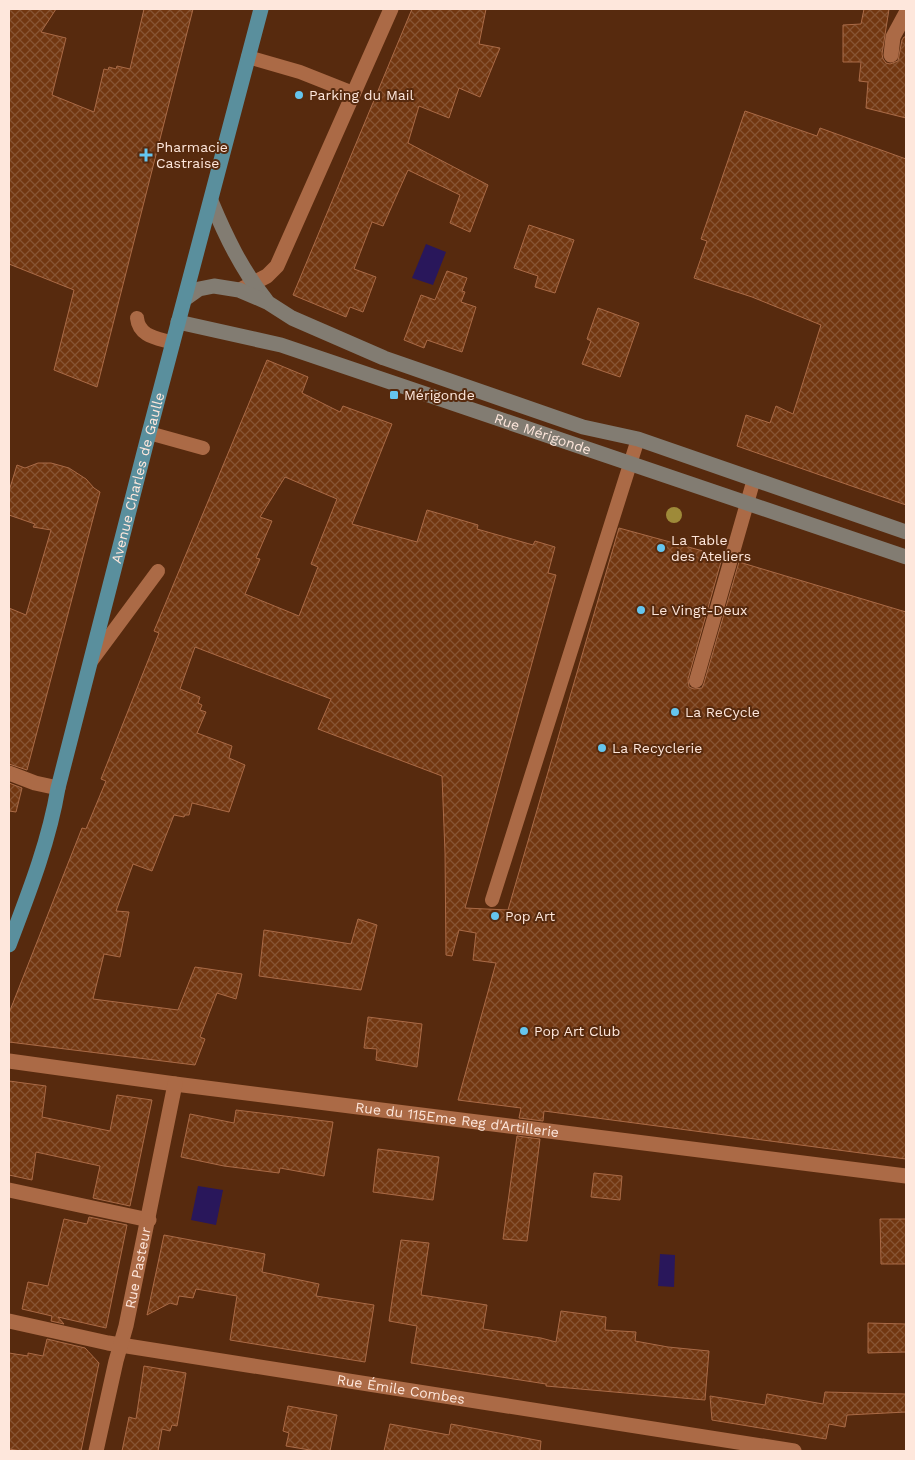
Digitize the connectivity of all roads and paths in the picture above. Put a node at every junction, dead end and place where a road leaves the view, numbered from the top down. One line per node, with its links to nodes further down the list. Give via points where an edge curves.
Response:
1 (261, 9): 5 (main road, Avenue Charles de Gaulle)
2 (391, 9): 6 (street)
3 (906, 13): 4 (street, via 893,37)
4 (891, 55)
5 (248, 57): 6 (lane, via 300,72); 7 (main road, Avenue Charles de Gaulle)
6 (353, 93): 8 (street, via 277,266 267,276)
7 (211, 201): 8 (street); 9 (main road, Avenue Charles de Gaulle)
8 (246, 287): 9 (street, Rue Mérigonde, via 214,286 199,289); 14 (street, Rue Mérigonde, via 292,318 384,358 583,427)
9 (185, 299): 11 (main road, Avenue Charles de Gaulle)
10 (136, 318): 12 (lane, via 137,325 146,334)
11 (178, 322): 12 (main road, Avenue Charles de Gaulle); 16 (street, Rue Mérigonde, via 281,344)
12 (173, 343): 13 (main road, Avenue Charles de Gaulle)
13 (149, 432): 15 (lane); 22 (main road, Avenue Charles de Gaulle)
14 (638, 438): 16 (lane); 17 (street, Rue Mérigonde)
15 (203, 448)
16 (630, 464): 18 (street, Rue Mérigonde); 26 (lane)
17 (754, 479): 18 (lane); 19 (street, Rue Mérigonde)
18 (747, 503): 20 (street, Rue Mérigonde); 23 (lane)
19 (906, 532)
20 (906, 557)
21 (158, 571): 22 (lane)
22 (90, 662): 25 (main road, Avenue Charles de Gaulle)
23 (696, 681)
24 (9, 773): 25 (street)
25 (58, 788): 27 (main road, Avenue Charles de Gaulle, via 54,810)
26 (492, 900)
27 (9, 945)
28 (9, 1061): 29 (street, Rue du 115Eme Reg d'Artillerie)
29 (175, 1084): 30 (street, Rue du 115Eme Reg d'Artillerie); 32 (street, Rue Pasteur)
30 (906, 1176)
31 (9, 1190): 32 (street)
32 (149, 1220): 34 (street, Rue Pasteur)
33 (9, 1321): 34 (street, Rue Émile Combes)
34 (121, 1344): 35 (street, Rue Pasteur); 36 (street, Rue Émile Combes)
35 (96, 1451)
36 (794, 1451)

